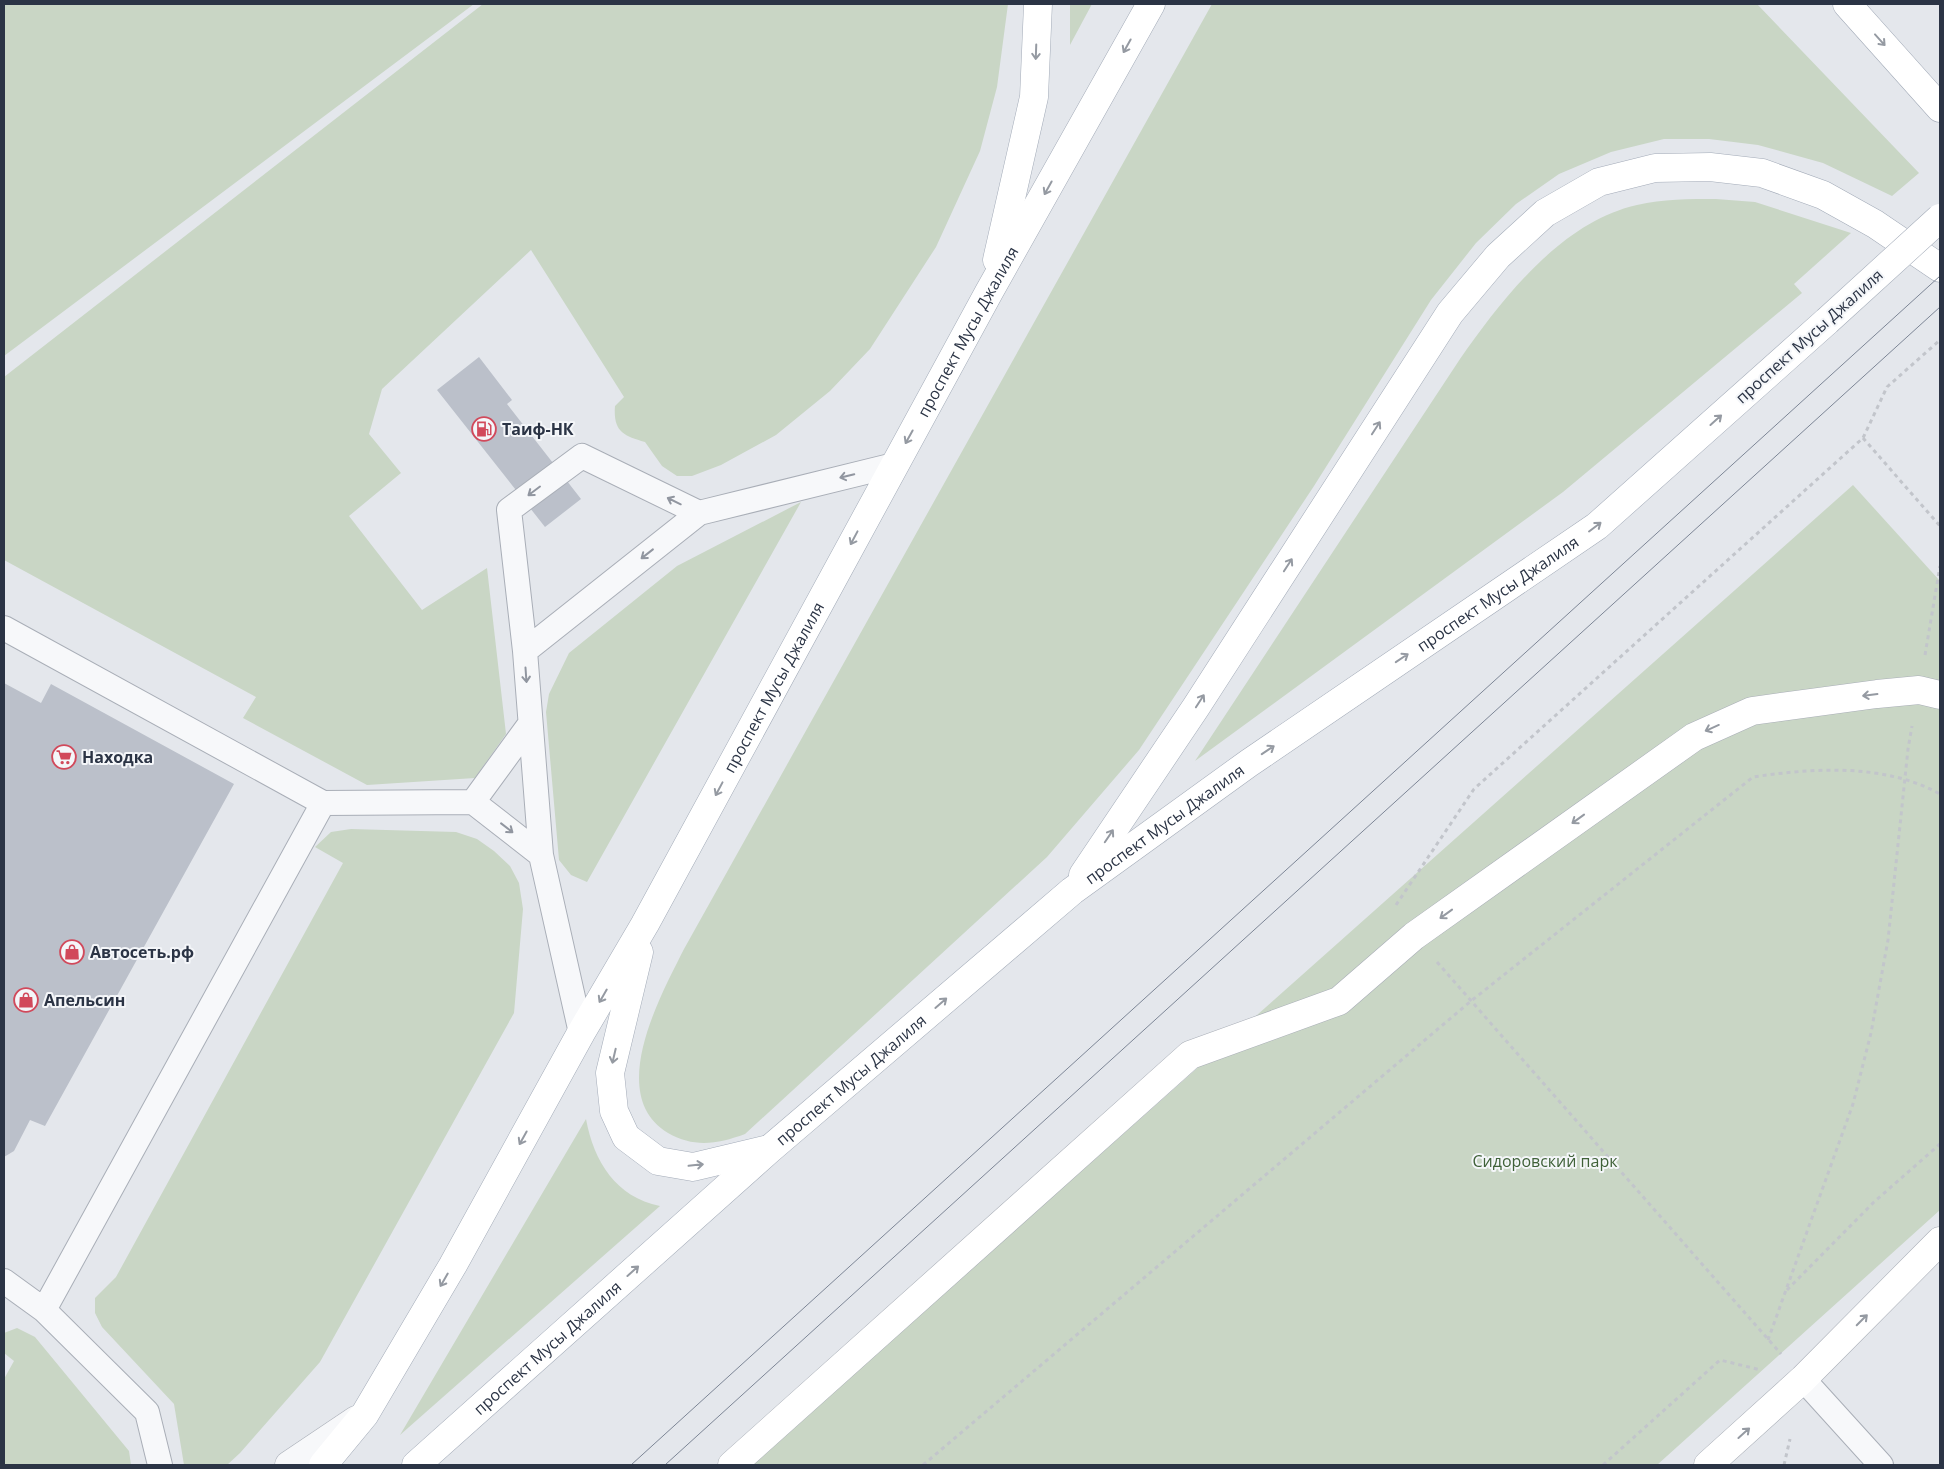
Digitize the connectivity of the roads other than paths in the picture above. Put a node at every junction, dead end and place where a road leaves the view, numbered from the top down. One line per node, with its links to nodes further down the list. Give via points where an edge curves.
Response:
1 (1038, 4): 7 (main road, one-way to 7, via 1034,97)
2 (1151, 4): 7 (main road, проспект Мусы Джалиля, one-way to 7)
3 (1847, 4): 4 (main road, one-way to 4)
4 (1940, 108)
5 (1940, 218): 17 (main road, проспект Мусы Джалиля, one-way to 5, bridge, via 1248,763 1597,526)
6 (1940, 268): 17 (main road, one-way to 6, via 1202,699 1450,313 1498,256 1545,213 1599,182 1655,168 1710,167 1762,173 1823,195 1875,224)
7 (989, 292): 8 (main road, проспект Мусы Джалиля, one-way to 8)
8 (894, 465): 9 (lane, one-way to 9); 18 (main road, проспект Мусы Джалиля, one-way to 18)
9 (699, 513): 11 (lane, one-way to 11); 11 (lane, one-way to 11, via 582,456 509,510)
10 (4, 628): 15 (lane)
11 (525, 651): 13 (lane, one-way to 13)
12 (1929, 692): 30 (main road, one-way to 30, via 1752,711 1694,737 1414,936 1339,1001 1190,1055)
13 (530, 724): 14 (lane); 16 (lane)
14 (474, 802): 15 (lane); 16 (lane, one-way to 16)
15 (324, 803): 23 (lane)
16 (541, 855): 19 (lane)
17 (1072, 891): 20 (main road, проспект Мусы Джалиля, one-way to 17)
18 (645, 924): 19 (main road, проспект Мусы Джалиля, one-way to 19); 20 (main road, one-way to 20, via 610,1073 614,1111 626,1137 658,1161 693,1167)
19 (581, 1034): 25 (main road, проспект Мусы Джалиля, one-way to 25, via 453,1265)
20 (771, 1148): 29 (main road, проспект Мусы Джалиля, one-way to 20)
21 (1940, 1241): 24 (main road, one-way to 21)
22 (5, 1285): 23 (lane)
23 (44, 1310): 26 (lane, via 147,1412)
24 (1803, 1379): 31 (main road, one-way to 24); 32 (lane)
25 (365, 1414): 27 (street); 28 (main road, проспект Мусы Джалиля)
26 (160, 1465)
27 (289, 1465)
28 (323, 1465)
29 (416, 1465)
30 (732, 1465)
31 (1708, 1465)
32 (1880, 1465)

